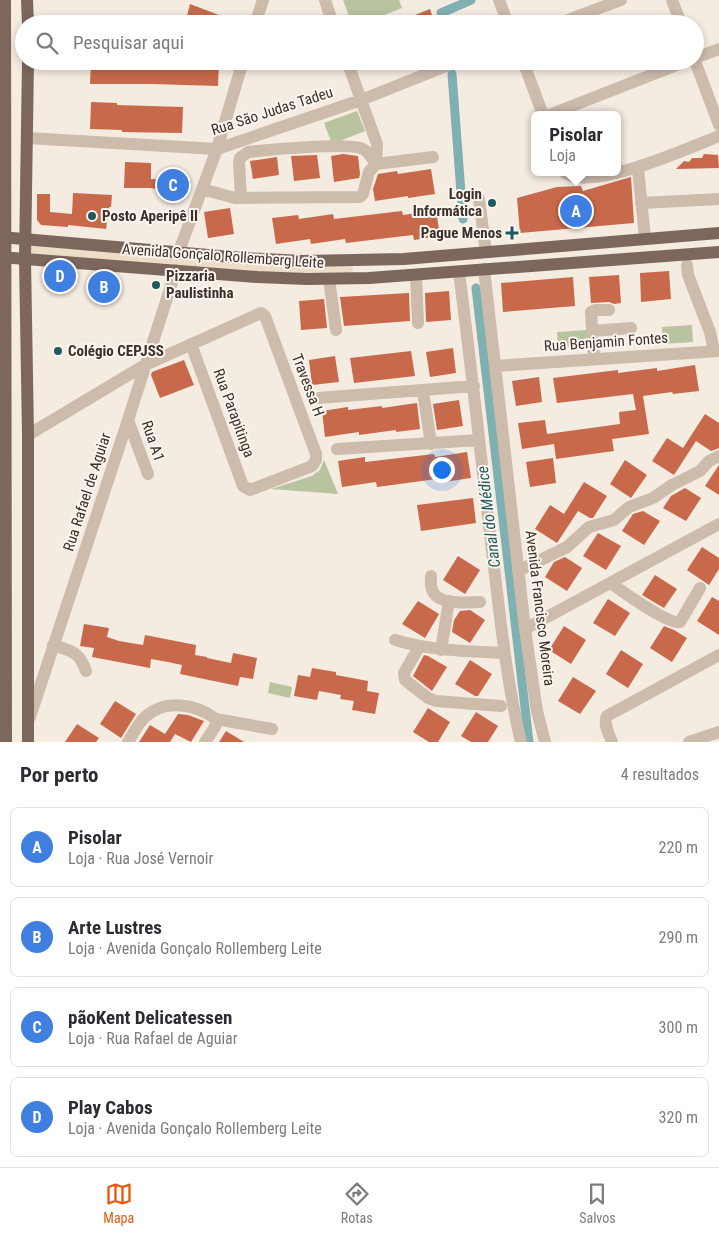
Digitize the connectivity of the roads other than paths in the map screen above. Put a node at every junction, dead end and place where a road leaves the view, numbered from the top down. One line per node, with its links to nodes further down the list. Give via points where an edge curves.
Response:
1 (5, 0): 24 (main road)
2 (27, 0): 8 (main road)
3 (263, 0): 9 (street)
4 (325, 0): 10 (street)
5 (499, 0): 11 (street)
6 (672, 0): 13 (street)
7 (618, 1): 12 (street)
8 (28, 15)
9 (259, 15)
10 (330, 15)
11 (505, 15)
12 (581, 15)
13 (678, 15)
14 (719, 49): 15 (street)
15 (704, 56)
16 (28, 70): 29 (main road)
17 (241, 70): 30 (street)
18 (350, 70): 23 (street)
19 (436, 70): 23 (street, Rua São Judas Tadeu)
20 (526, 70): 25 (street)
21 (664, 70): 26 (street)
22 (699, 70): 27 (street)
23 (361, 100): 30 (street, Rua São Judas Tadeu); 32 (street, via 377,144)
24 (2, 105): 43 (main road)
25 (542, 111)
26 (559, 111)
27 (719, 125)
28 (719, 136): 33 (street)
29 (26, 138): 30 (street, Rua São Judas Tadeu); 45 (main road)
30 (217, 149): 37 (street)
31 (433, 157): 32 (street)
32 (376, 164): 38 (street, via 369,172 360,197); 38 (street, via 368,153 357,147 248,152 239,163)
33 (638, 168): 34 (street); 41 (street)
34 (621, 172)
35 (570, 176): 36 (street)
36 (604, 176)
37 (202, 189): 38 (street); 46 (street)
38 (241, 198)
39 (478, 199): 47 (street)
40 (719, 199): 41 (street)
41 (641, 203): 44 (street)
42 (719, 234): 44 (main road, Avenida Gonçalo Rollemberg Leite)
43 (2, 238): 45 (main road, Avenida Gonçalo Rollemberg Leite); 49 (main road)
44 (645, 238): 47 (main road, Avenida Gonçalo Rollemberg Leite)
45 (25, 240): 46 (main road, Avenida Gonçalo Rollemberg Leite); 50 (main road)
46 (179, 251): 51 (main road, Avenida Gonçalo Rollemberg Leite, via 303,261)
47 (486, 252): 51 (main road, Avenida Gonçalo Rollemberg Leite)
48 (719, 252): 53 (main road, Avenida Gonçalo Rollemberg Leite)
49 (3, 257): 50 (main road, Avenida Gonçalo Rollemberg Leite); 64 (main road)
50 (25, 259): 54 (main road, Avenida Gonçalo Rollemberg Leite); 74 (main road)
51 (404, 259): 57 (main road, via 363,266 361,273)
52 (687, 265): 66 (street)
53 (484, 269): 55 (main road, Avenida Gonçalo Rollemberg Leite); 69 (street, Avenida Francisco Moreira)
54 (176, 270): 58 (main road, Avenida Gonçalo Rollemberg Leite); 68 (street, Rua Rafael de Aguiar)
55 (458, 272): 56 (main road, Avenida Gonçalo Rollemberg Leite); 70 (street)
56 (416, 274): 57 (main road, Avenida Gonçalo Rollemberg Leite); 60 (street)
57 (369, 278): 58 (main road, Avenida Gonçalo Rollemberg Leite)
58 (329, 279): 62 (street)
59 (609, 310): 63 (street, via 591,312)
60 (418, 323)
61 (631, 328): 63 (street)
62 (336, 330)
63 (592, 331): 67 (street)
64 (3, 337): 82 (main road)
65 (191, 344): 68 (street); 80 (street, Rua Parapitinga, via 244,486); 80 (street, Travessa H, via 261,313 265,316 316,460 312,466)
66 (717, 351): 67 (street, Rua Benjamin Fontes)
67 (594, 359): 69 (street, Rua Benjamin Fontes)
68 (145, 365): 73 (street, Rua Rafael de Aguiar); 74 (street)
69 (496, 366): 83 (street, Avenida Francisco Moreira)
70 (474, 386): 71 (street); 75 (street)
71 (422, 391): 72 (street); 76 (street)
72 (318, 398)
73 (128, 420): 79 (street, Rua A1); 91 (street, Rua Rafael de Aguiar)
74 (28, 435): 99 (main road)
75 (479, 440): 76 (street); 94 (street)
76 (431, 444): 77 (street)
77 (337, 449)
78 (719, 456): 83 (street, via 695,474 653,498 628,507 614,520 589,527 567,547)
79 (148, 474)
80 (250, 490)
81 (719, 524): 85 (street)
82 (2, 526): 102 (main road)
83 (518, 571): 89 (street, Avenida Francisco Moreira)
84 (431, 576): 87 (street, via 432,592)
85 (610, 583): 86 (street, via 675,623 680,622); 89 (street)
86 (700, 588)
87 (449, 601): 88 (street); 93 (street)
88 (480, 602)
89 (525, 629): 107 (street, Avenida Francisco Moreira)
90 (395, 640): 92 (street)
91 (53, 645): 96 (street, via 78,656); 99 (street, Rua Rafael de Aguiar, via 53,664)
92 (420, 647): 93 (street); 97 (street, via 404,677 428,698)
93 (441, 650): 94 (street)
94 (499, 653): 106 (street)
95 (719, 655): 108 (street, via 607,716 606,726)
96 (86, 671)
97 (501, 706)
98 (216, 718): 100 (street); 104 (street, via 186,705 171,706 145,717); 105 (street, via 215,727)
99 (27, 724): 103 (main road)
100 (272, 729)
101 (719, 732): 109 (street)
102 (4, 735)
103 (28, 742)
104 (128, 742)
105 (205, 742)
106 (521, 742)
107 (545, 742)
108 (612, 742)
109 (689, 742)

